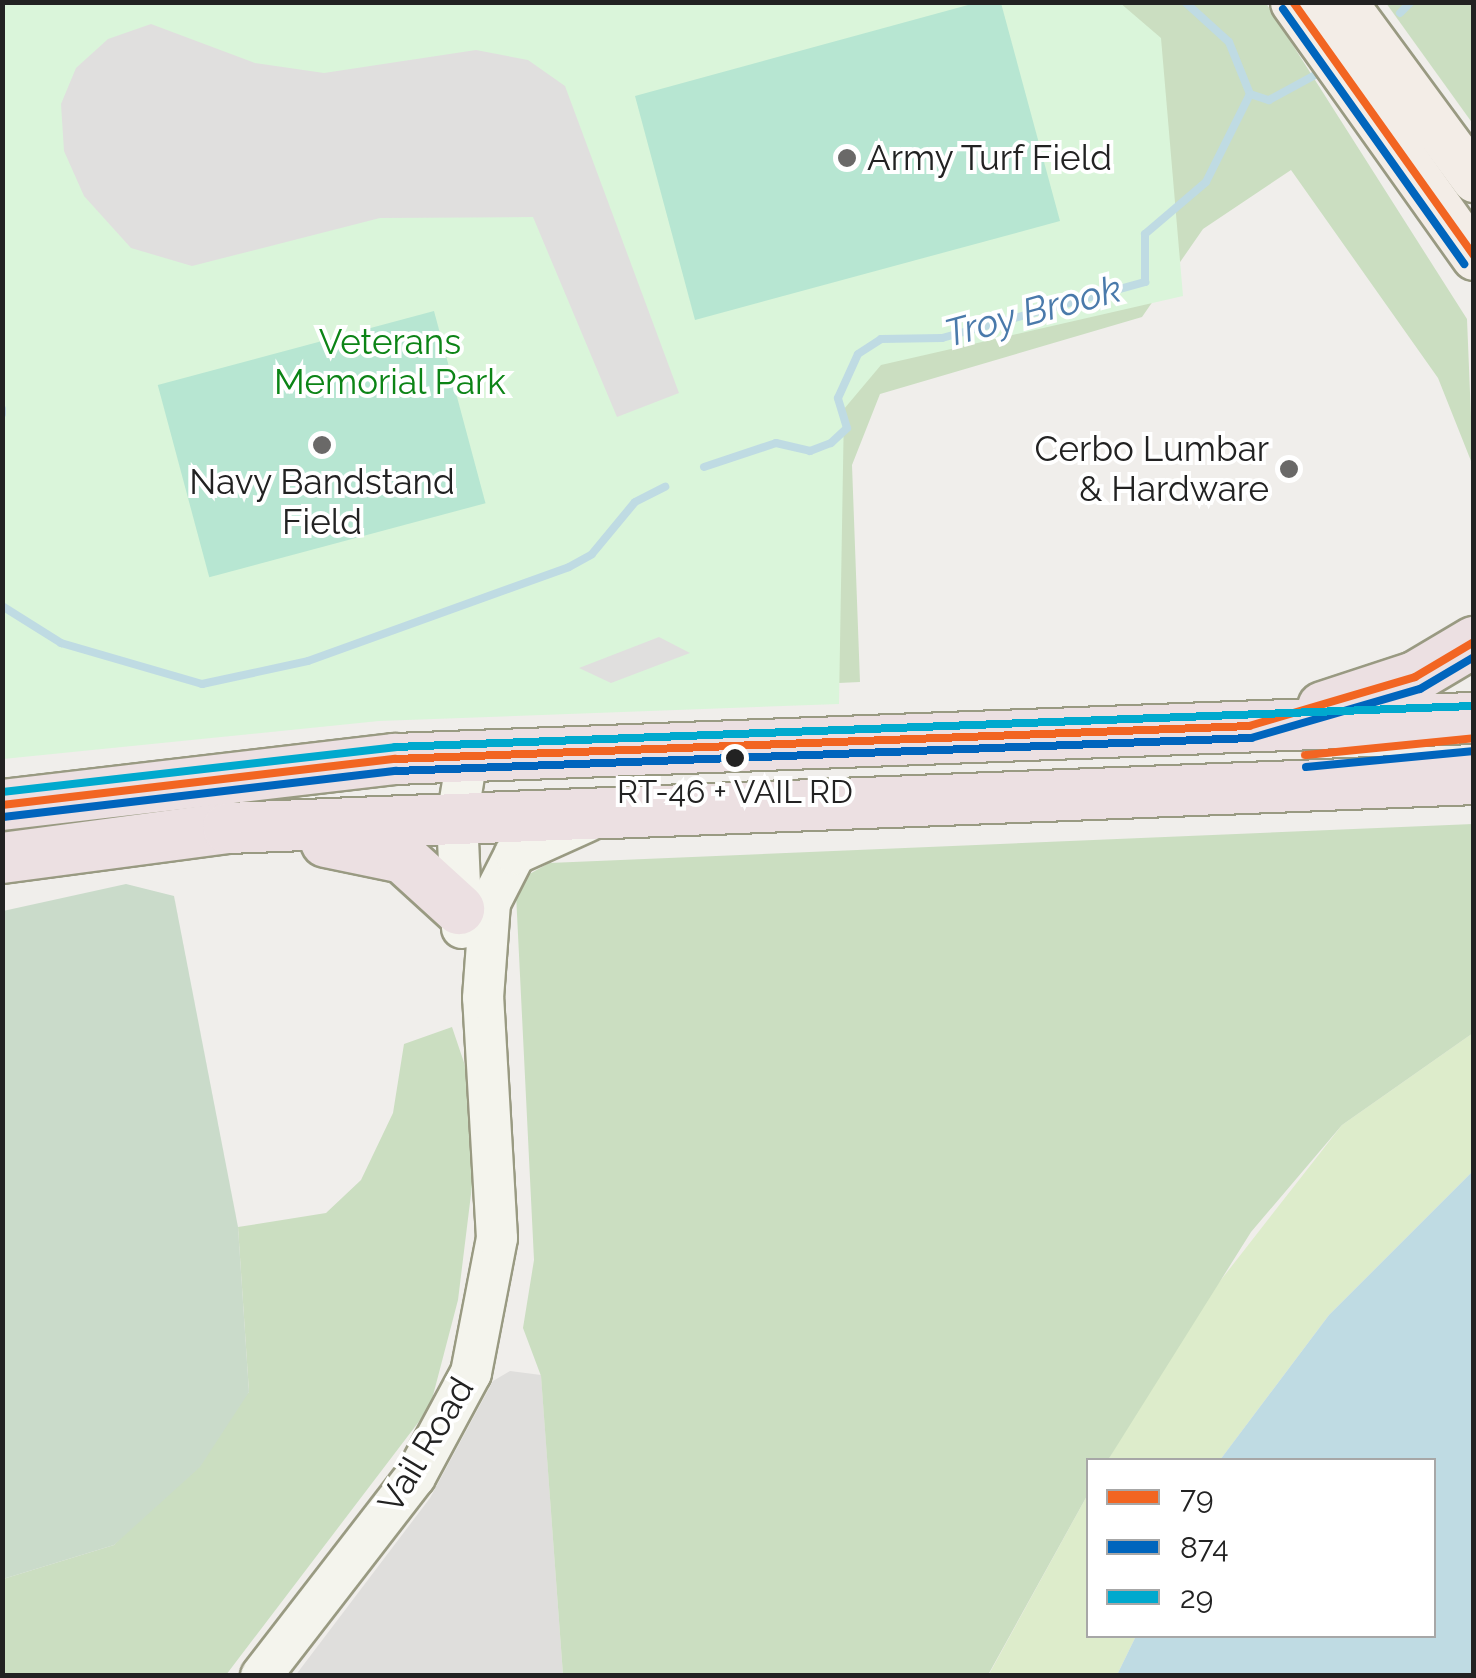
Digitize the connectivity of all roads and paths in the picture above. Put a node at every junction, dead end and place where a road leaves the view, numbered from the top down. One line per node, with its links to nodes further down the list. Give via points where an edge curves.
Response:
1 (1293, 2): 4 (main road)
2 (1344, 2): 3 (main road)
3 (1474, 179)
4 (1474, 258)
5 (1474, 642): 7 (highway, via 1414,677)
6 (1474, 718): 7 (highway)
7 (1249, 726): 9 (highway)
8 (1474, 738): 12 (highway, via 1424,750 946,770)
9 (467, 758): 11 (highway, via 210,775); 14 (street, Vail Road)
10 (1474, 779): 12 (highway)
11 (2, 805)
12 (731, 806): 13 (highway)
13 (624, 810): 14 (highway); 18 (street, Vail Road, via 516,854 490,903)
14 (457, 818): 15 (highway); 17 (street, Vail Road)
15 (191, 832): 16 (highway); 17 (highway, via 386,852 424,872)
16 (2, 858)
17 (459, 909): 18 (street, Vail Road)
18 (483, 998): 19 (street, Vail Road, via 497,1238 471,1373 416,1477)
19 (261, 1676)

